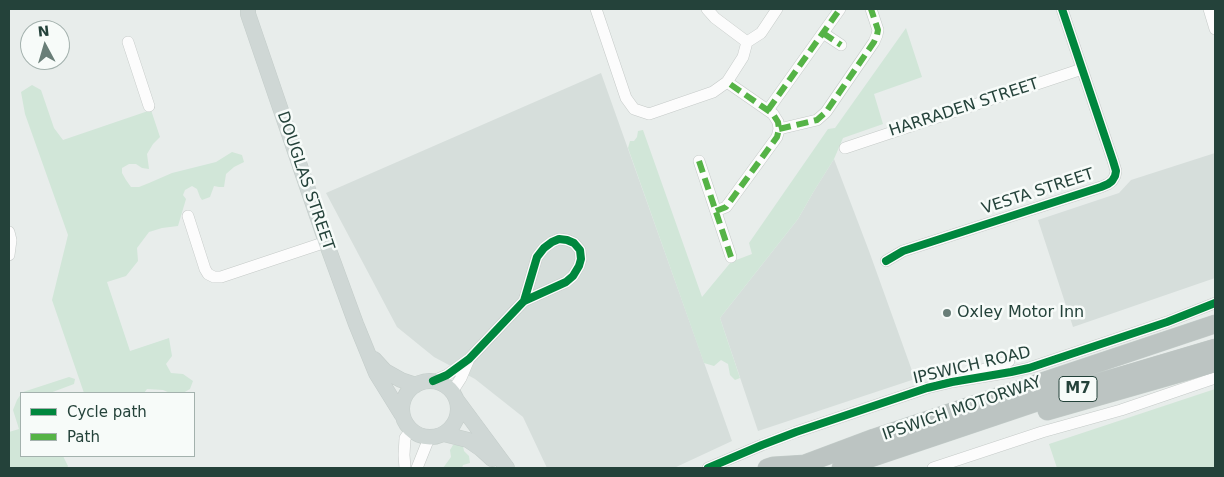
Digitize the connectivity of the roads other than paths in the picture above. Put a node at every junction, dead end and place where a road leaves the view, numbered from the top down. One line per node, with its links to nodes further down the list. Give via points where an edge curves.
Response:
1 (248, 9): 24 (main road, DOUGLAS STREET)
2 (596, 9): 15 (street, via 626,98 634,109 649,114 713,92)
3 (707, 9): 12 (street)
4 (777, 9): 12 (street, via 761,33)
5 (840, 9): 10 (street)
6 (871, 9): 18 (street, via 878,30 874,42 826,112 817,120)
7 (1062, 9): 14 (street, VESTA STREET)
8 (1209, 9): 9 (street)
9 (1215, 29)
10 (823, 32): 13 (street); 17 (street)
11 (128, 42): 16 (street)
12 (747, 42): 15 (street, via 743,57)
13 (841, 45)
14 (1082, 69): 19 (street, HARRADEN STREET); 27 (street, VESTA STREET, via 1116,171 1108,184 903,251)
15 (727, 82): 17 (street)
16 (149, 106)
17 (768, 110): 18 (street, via 778,122)
18 (779, 129): 21 (street, via 726,207)
19 (845, 148)
20 (699, 161): 21 (street)
21 (716, 211): 26 (street)
22 (188, 216): 24 (street, via 205,269 214,277)
23 (9, 232): 25 (street)
24 (326, 242): 32 (main road, DOUGLAS STREET)
25 (9, 255)
26 (731, 257)
27 (886, 260)
28 (524, 301): 28 (street, via 544,248 559,239 574,244 580,250 581,259 573,276); 33 (street)
29 (1215, 303): 39 (street, IPSWICH ROAD, via 1029,368)
30 (1215, 324): 45 (highway, IPSWICH MOTORWAY / M7)
31 (1215, 348): 43 (highway, IPSWICH MOTORWAY / M7, via 1070,391)
32 (368, 352): 38 (main road, DOUGLAS STREET, via 385,371); 41 (main road, DOUGLAS STREET, via 376,373)
33 (469, 359): 37 (street); 40 (street)
34 (1009, 361): 39 (street)
35 (1215, 363): 43 (highway, via 970,434)
36 (1215, 378): 53 (street)
37 (433, 381): 38 (main road); 40 (main road, via 447,387)
38 (416, 385): 41 (main road, via 404,397)
39 (927, 388): 50 (street, IPSWICH ROAD, via 790,434)
40 (454, 395): 44 (main road, via 458,404 457,418 449,430); 49 (main road)
41 (402, 415): 42 (main road)
42 (411, 430): 44 (main road, via 419,436); 46 (street, via 406,438)
43 (942, 434): 52 (highway, IPSWICH MOTORWAY / M7)
44 (436, 436): 47 (street); 48 (main road, via 468,440)
45 (800, 466): 51 (highway, IPSWICH MOTORWAY)
46 (405, 468)
47 (417, 468)
48 (499, 468)
49 (507, 468)
50 (708, 468)
51 (767, 468)
52 (841, 468)
53 (933, 468)

